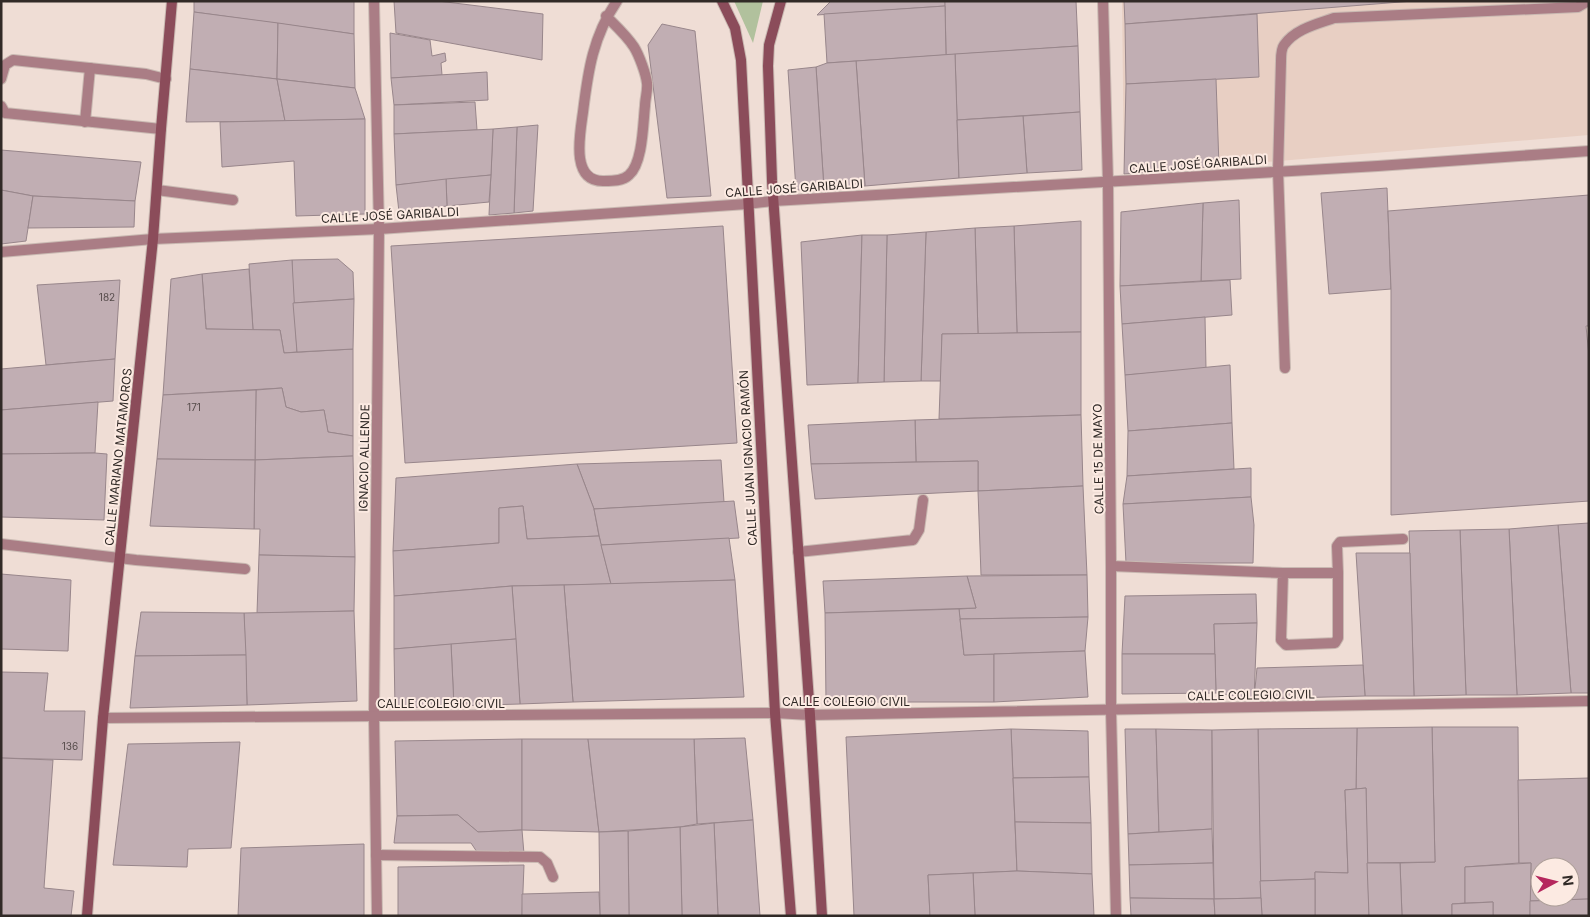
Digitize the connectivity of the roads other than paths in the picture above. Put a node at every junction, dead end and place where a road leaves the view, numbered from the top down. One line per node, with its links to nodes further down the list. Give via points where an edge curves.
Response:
1 (172, 1): 10 (street, CALLE MARIANO MATAMOROS)
2 (374, 1): 22 (street, IGNACIO ALLENDE)
3 (617, 1): 8 (street)
4 (722, 1): 21 (street, CALLE JUAN IGNACIO RAMÓN, via 735,28 741,60)
5 (781, 1): 20 (street, via 769,45 768,66)
6 (1103, 1): 17 (street, CALLE 15 DE MAYO)
7 (1588, 1): 16 (street, via 1578,7 1334,18 1310,26 1282,46)
8 (606, 16): 8 (street, via 593,49 579,143 581,163 587,176 595,181 617,181 630,175 636,165 647,83 634,47)
9 (90, 68): 10 (street); 11 (street, via 13,60 5,65); 13 (street)
10 (166, 78): 14 (street, CALLE MARIANO MATAMOROS)
11 (1, 79)
12 (1, 106): 13 (street, via 5,112)
13 (85, 122): 14 (street)
14 (161, 129): 18 (street, CALLE MARIANO MATAMOROS)
15 (1589, 151): 16 (street, CALLE JOSÉ GARIBALDI)
16 (1278, 171): 17 (street, CALLE JOSÉ GARIBALDI); 25 (street)
17 (1108, 182): 20 (street, CALLE JOSÉ GARIBALDI); 31 (street, CALLE 15 DE MAYO)
18 (157, 190): 19 (street); 23 (street, CALLE MARIANO MATAMOROS)
19 (232, 200)
20 (773, 201): 21 (street, CALLE JOSÉ GARIBALDI); 29 (street)
21 (747, 204): 22 (street, CALLE JOSÉ GARIBALDI); 37 (street, CALLE JUAN IGNACIO RAMÓN)
22 (379, 229): 23 (street, CALLE JOSÉ GARIBALDI); 39 (street, IGNACIO ALLENDE)
23 (153, 239): 24 (street, CALLE JOSÉ GARIBALDI); 30 (street, CALLE MARIANO MATAMOROS)
24 (1, 252)
25 (1285, 368)
26 (923, 500): 29 (street, via 913,540)
27 (1403, 539): 34 (street, via 1340,542)
28 (1, 544): 30 (street)
29 (798, 552): 38 (street)
30 (120, 559): 32 (street); 40 (street, CALLE MARIANO MATAMOROS)
31 (1111, 566): 33 (street); 36 (street, CALLE 15 DE MAYO)
32 (245, 569)
33 (1283, 573): 34 (street); 34 (street, via 1281,640 1286,645 1335,643 1338,638)
34 (1338, 573)
35 (1589, 701): 36 (street, CALLE COLEGIO CIVIL)
36 (1110, 710): 38 (street, CALLE COLEGIO CIVIL); 47 (street, CALLE 15 DE MAYO)
37 (775, 713): 38 (street, CALLE COLEGIO CIVIL); 39 (street, CALLE COLEGIO CIVIL); 45 (street, CALLE JUAN IGNACIO RAMÓN)
38 (810, 715): 46 (street)
39 (374, 716): 40 (street, CALLE COLEGIO CIVIL); 41 (street, IGNACIO ALLENDE)
40 (103, 718): 43 (street, CALLE MARIANO MATAMOROS)
41 (376, 856): 42 (street, via 540,857 547,863); 44 (street, IGNACIO ALLENDE)
42 (553, 877)
43 (87, 916)
44 (377, 916)
45 (791, 916)
46 (822, 916)
47 (1116, 916)

